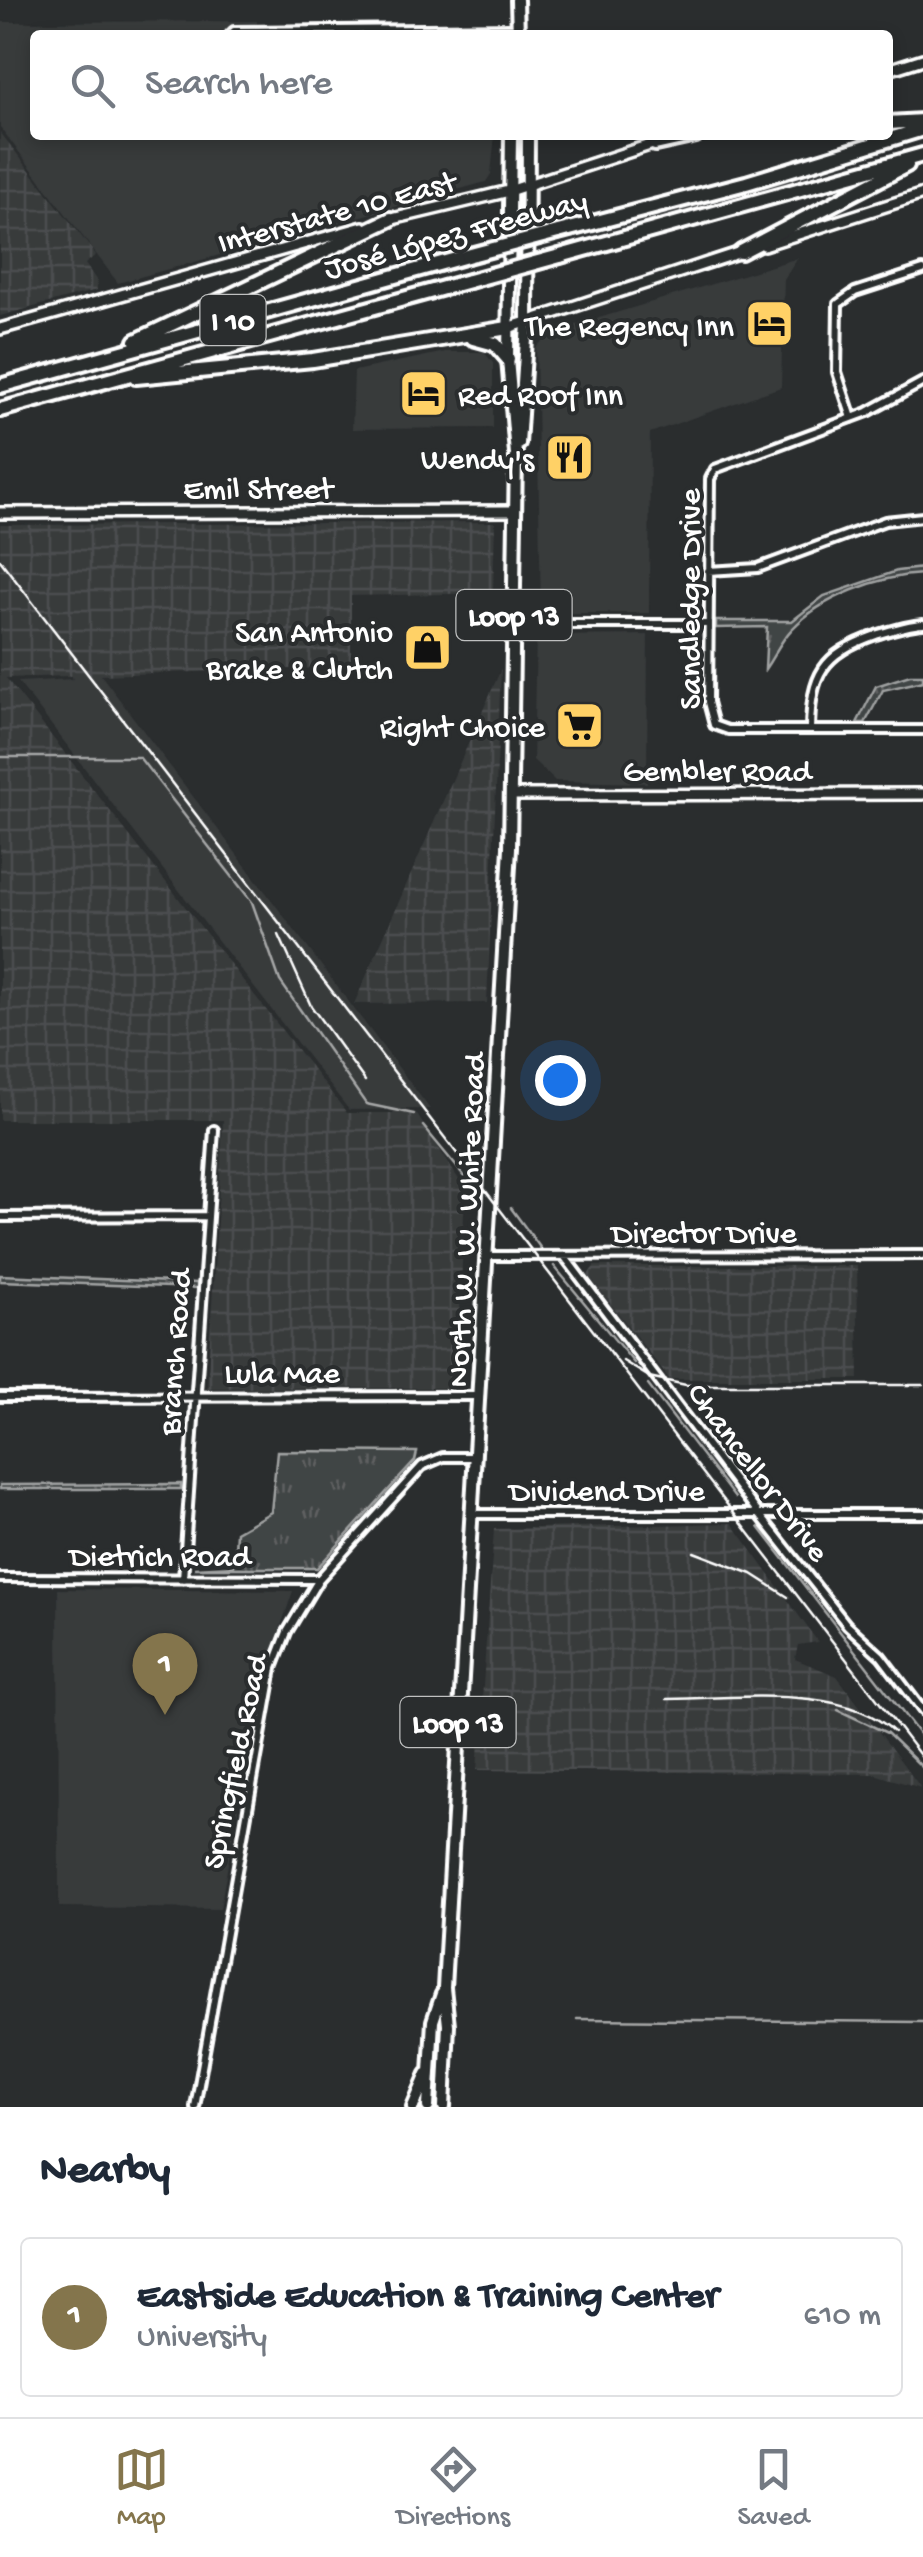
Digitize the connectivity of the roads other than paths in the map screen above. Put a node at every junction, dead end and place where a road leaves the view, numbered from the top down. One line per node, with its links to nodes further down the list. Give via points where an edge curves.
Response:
1 (518, 0): 2 (main road)
2 (518, 30)
3 (923, 59): 4 (main road)
4 (893, 68)
5 (893, 123): 6 (highway)
6 (923, 125): 7 (highway, José López Freeway / I 10, bridge)
7 (893, 135)
8 (511, 140): 16 (main road, Loop 13)
9 (528, 140): 15 (main road, Loop 13)
10 (667, 140): 13 (main road, Interstate 10 East)
11 (673, 140): 13 (highway)
12 (877, 140): 25 (highway, José López Freeway / I 10, bridge, via 746,183)
13 (655, 144): 15 (main road, Interstate 10 East)
14 (923, 156): 19 (highway); 27 (highway, José López Freeway / I 10, bridge)
15 (529, 184): 16 (main road, Interstate 10 East); 21 (main road, Loop 13)
16 (509, 191): 18 (main road, Interstate 10 East); 22 (main road, North W. W. White Road / Loop 13)
17 (923, 194): 19 (main road)
18 (391, 220): 23 (main road, Interstate 10 East); 25 (highway)
19 (741, 252): 21 (main road)
20 (923, 270): 31 (street, via 838,304 837,372)
21 (527, 324): 22 (main road); 32 (main road, North W. W. White Road / Loop 13)
22 (508, 328): 24 (highway); 26 (main road, North W. W. White Road / Loop 13)
23 (0, 329)
24 (465, 337): 26 (highway, via 495,344); 27 (highway)
25 (103, 357): 29 (highway, José López Freeway / I 10)
26 (508, 359): 32 (main road, North W. W. White Road / Loop 13)
27 (104, 380): 30 (highway, José López Freeway / I 10)
28 (923, 382): 31 (street)
29 (0, 386)
30 (0, 410)
31 (852, 418): 36 (street, Sandledge Drive, via 728,460 712,473)
32 (516, 454): 33 (main road, North W. W. White Road / Loop 13)
33 (516, 511): 34 (main road, Emil Street); 37 (main road, North W. W. White Road / Loop 13)
34 (0, 513)
35 (923, 517): 36 (street, via 885,521 758,568)
36 (708, 571): 38 (street, Sandledge Drive)
37 (514, 624): 38 (street); 43 (main road, North W. W. White Road / Loop 13)
38 (708, 624): 40 (street, Sandledge Drive, via 708,716 714,724 728,730)
39 (923, 624): 40 (street, via 833,655 813,687)
40 (810, 730): 41 (street)
41 (923, 730)
42 (923, 794): 43 (main road, Gembler Road)
43 (511, 795): 47 (main road, North W. W. White Road / Loop 13)
44 (214, 1130): 45 (street, Branch Road)
45 (208, 1216): 46 (street); 50 (street, Branch Road)
46 (0, 1217)
47 (486, 1256): 48 (street, Director Drive); 51 (main road, North W. W. White Road / Loop 13)
48 (564, 1256): 49 (street, Director Drive); 55 (street, Chancellor Drive)
49 (923, 1256)
50 (194, 1396): 51 (street, Lula Mae); 52 (street, Lula Mae); 58 (street, Branch Road)
51 (478, 1396): 53 (main road, North W. W. White Road / Loop 13)
52 (0, 1397)
53 (474, 1457): 54 (main road, North W. W. White Road / Loop 13); 59 (street, Springfield Road, via 442,1457 422,1466)
54 (470, 1514): 55 (street, Dividend Drive); 61 (main road, North W. W. White Road / Loop 13)
55 (759, 1514): 56 (street, Dividend Drive); 60 (street, Chancellor Drive)
56 (923, 1514)
57 (0, 1578): 58 (street, Dietrich Road)
58 (182, 1579): 59 (street, Dietrich Road)
59 (319, 1579): 63 (street, Springfield Road, via 273,1668)
60 (923, 1711)
61 (444, 1988): 62 (main road, North W. W. White Road / Loop 13); 66 (main road, North W. W. White Road / Loop 13)
62 (430, 2064): 64 (main road, North W. W. White Road / Loop 13); 65 (main road, North W. W. White Road / Loop 13)
63 (195, 2107)
64 (413, 2107)
65 (428, 2107)
66 (444, 2107)

